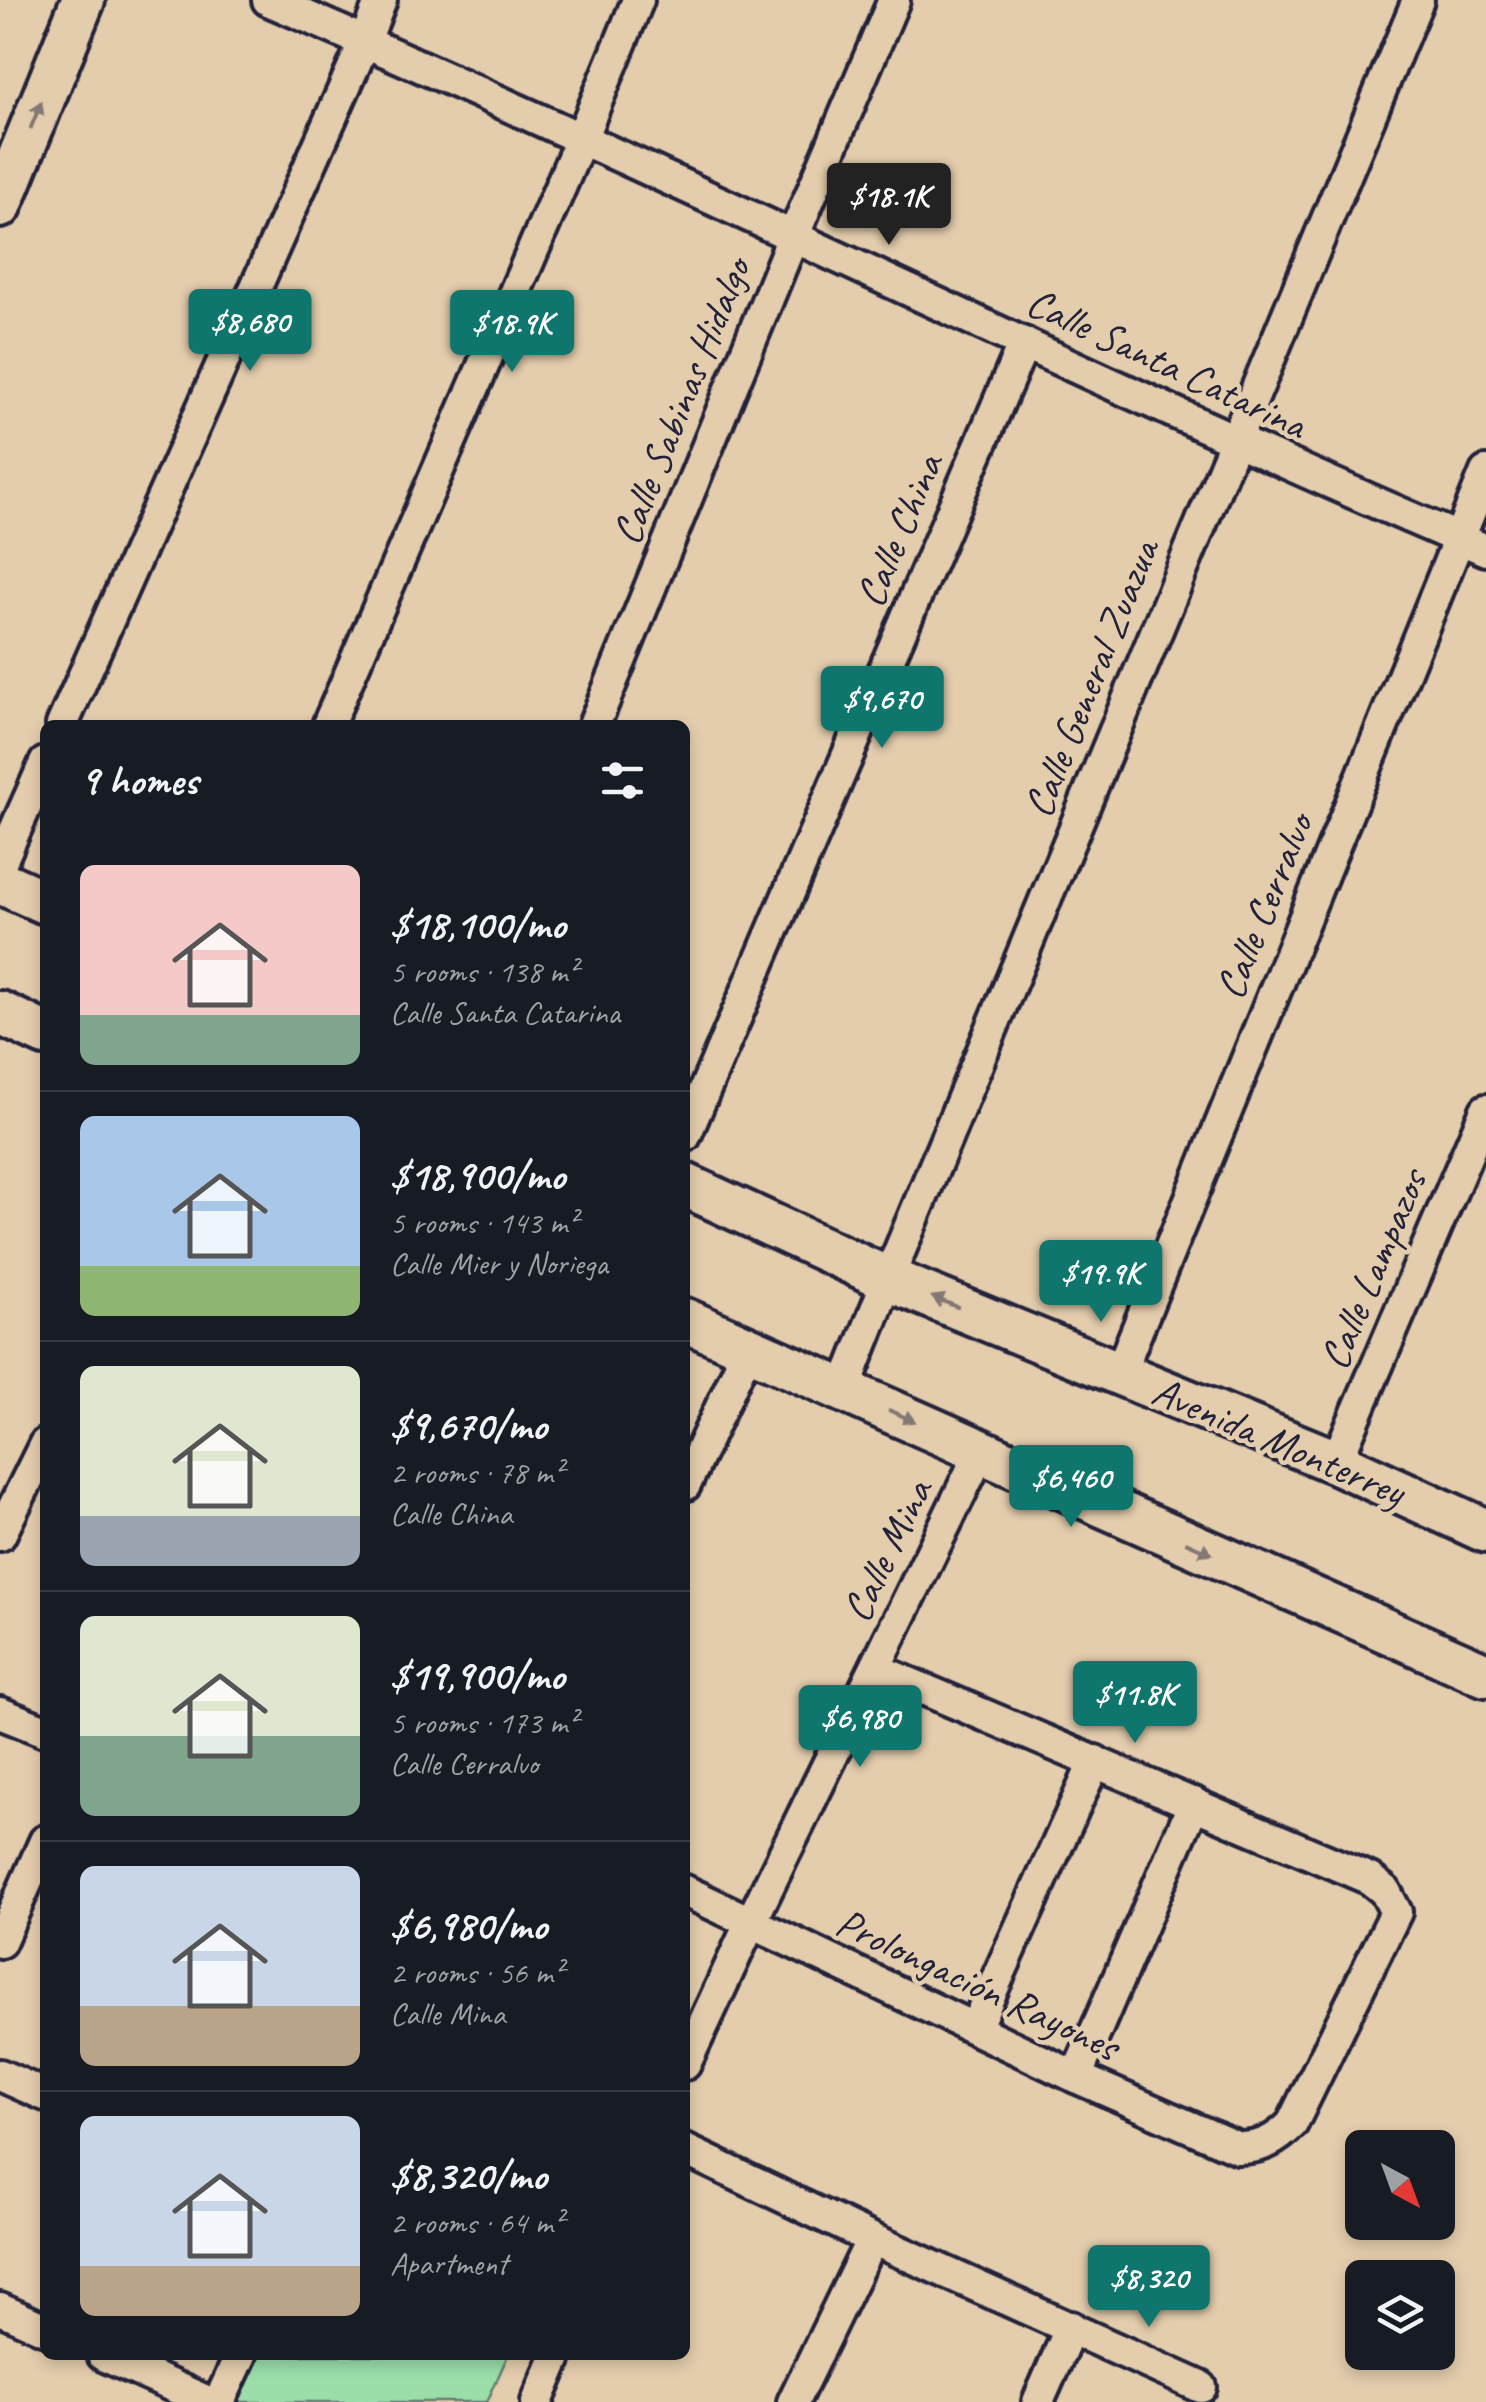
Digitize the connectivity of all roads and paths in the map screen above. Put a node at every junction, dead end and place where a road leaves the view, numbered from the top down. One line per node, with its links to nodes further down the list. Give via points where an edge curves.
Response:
1 (83, 0): 9 (street, one-way to 1)
2 (268, 0): 7 (street, Calle Santa Catarina)
3 (381, 0): 7 (street)
4 (638, 0): 8 (street)
5 (894, 0): 10 (street, Calle Sabinas Hidalgo)
6 (1418, 0): 12 (street, Calle General Zuazua)
7 (365, 41): 8 (street, Calle Santa Catarina); 15 (street)
8 (581, 139): 10 (street, Calle Santa Catarina); 16 (street)
9 (0, 206)
10 (794, 237): 11 (street, Calle Santa Catarina); 17 (street, Calle Sabinas Hidalgo)
11 (1024, 343): 12 (street, Calle Santa Catarina); 25 (street, Calle China)
12 (1234, 441): 14 (street, Calle Santa Catarina); 27 (street, Calle General Zuazua)
13 (1486, 472): 14 (street, Calle Cerralvo)
14 (1472, 544): 30 (street, Calle Cerralvo)
15 (64, 720)
16 (330, 720)
17 (596, 720)
18 (40, 774): 19 (street)
19 (0, 864)
20 (0, 882): 21 (street)
21 (40, 900)
22 (0, 1013): 23 (street)
23 (40, 1032)
24 (1486, 1110): 34 (street, Calle Lampazos)
25 (690, 1124)
26 (690, 1187): 27 (street, Avenida Monterrey)
27 (888, 1278): 30 (street, Avenida Monterrey, one-way to 27); 31 (street, Calle General Zuazua)
28 (690, 1322): 29 (street)
29 (748, 1348): 31 (street); 35 (street)
30 (1120, 1372): 34 (street, Avenida Monterrey)
31 (844, 1390): 32 (street, one-way to 32)
32 (981, 1451): 38 (street, Calle Mina); 39 (street, one-way to 39)
33 (40, 1454): 37 (street)
34 (1336, 1462): 36 (street, Avenida Monterrey)
35 (690, 1474)
36 (1486, 1531)
37 (0, 1534)
38 (876, 1669): 42 (street); 46 (street, Calle Mina)
39 (1486, 1676)
40 (0, 1713): 41 (street)
41 (40, 1730)
42 (1094, 1762): 43 (street); 48 (street)
43 (1194, 1803): 51 (street); 51 (street, Prolongación Rayones, via 1370,1879 1396,1912 1292,2124 1273,2141 1238,2148)
44 (40, 1860): 47 (street)
45 (690, 1894): 46 (street, Prolongación Rayones)
46 (750, 1924): 48 (street, Prolongación Rayones); 49 (street, Calle Mina)
47 (0, 1942)
48 (975, 2028): 51 (street, Prolongación Rayones)
49 (690, 2053)
50 (0, 2075): 52 (street)
51 (1076, 2077)
52 (40, 2093)
53 (690, 2152): 54 (street)
54 (872, 2239): 57 (street); 65 (street)
55 (0, 2309): 56 (street)
56 (40, 2327)
57 (1071, 2328): 61 (street); 66 (street)
58 (114, 2360): 62 (street)
59 (238, 2360): 63 (street)
60 (555, 2360): 64 (street)
61 (1201, 2387)
62 (208, 2402)
63 (220, 2402)
64 (537, 2402)
65 (794, 2402)
66 (1038, 2402)

